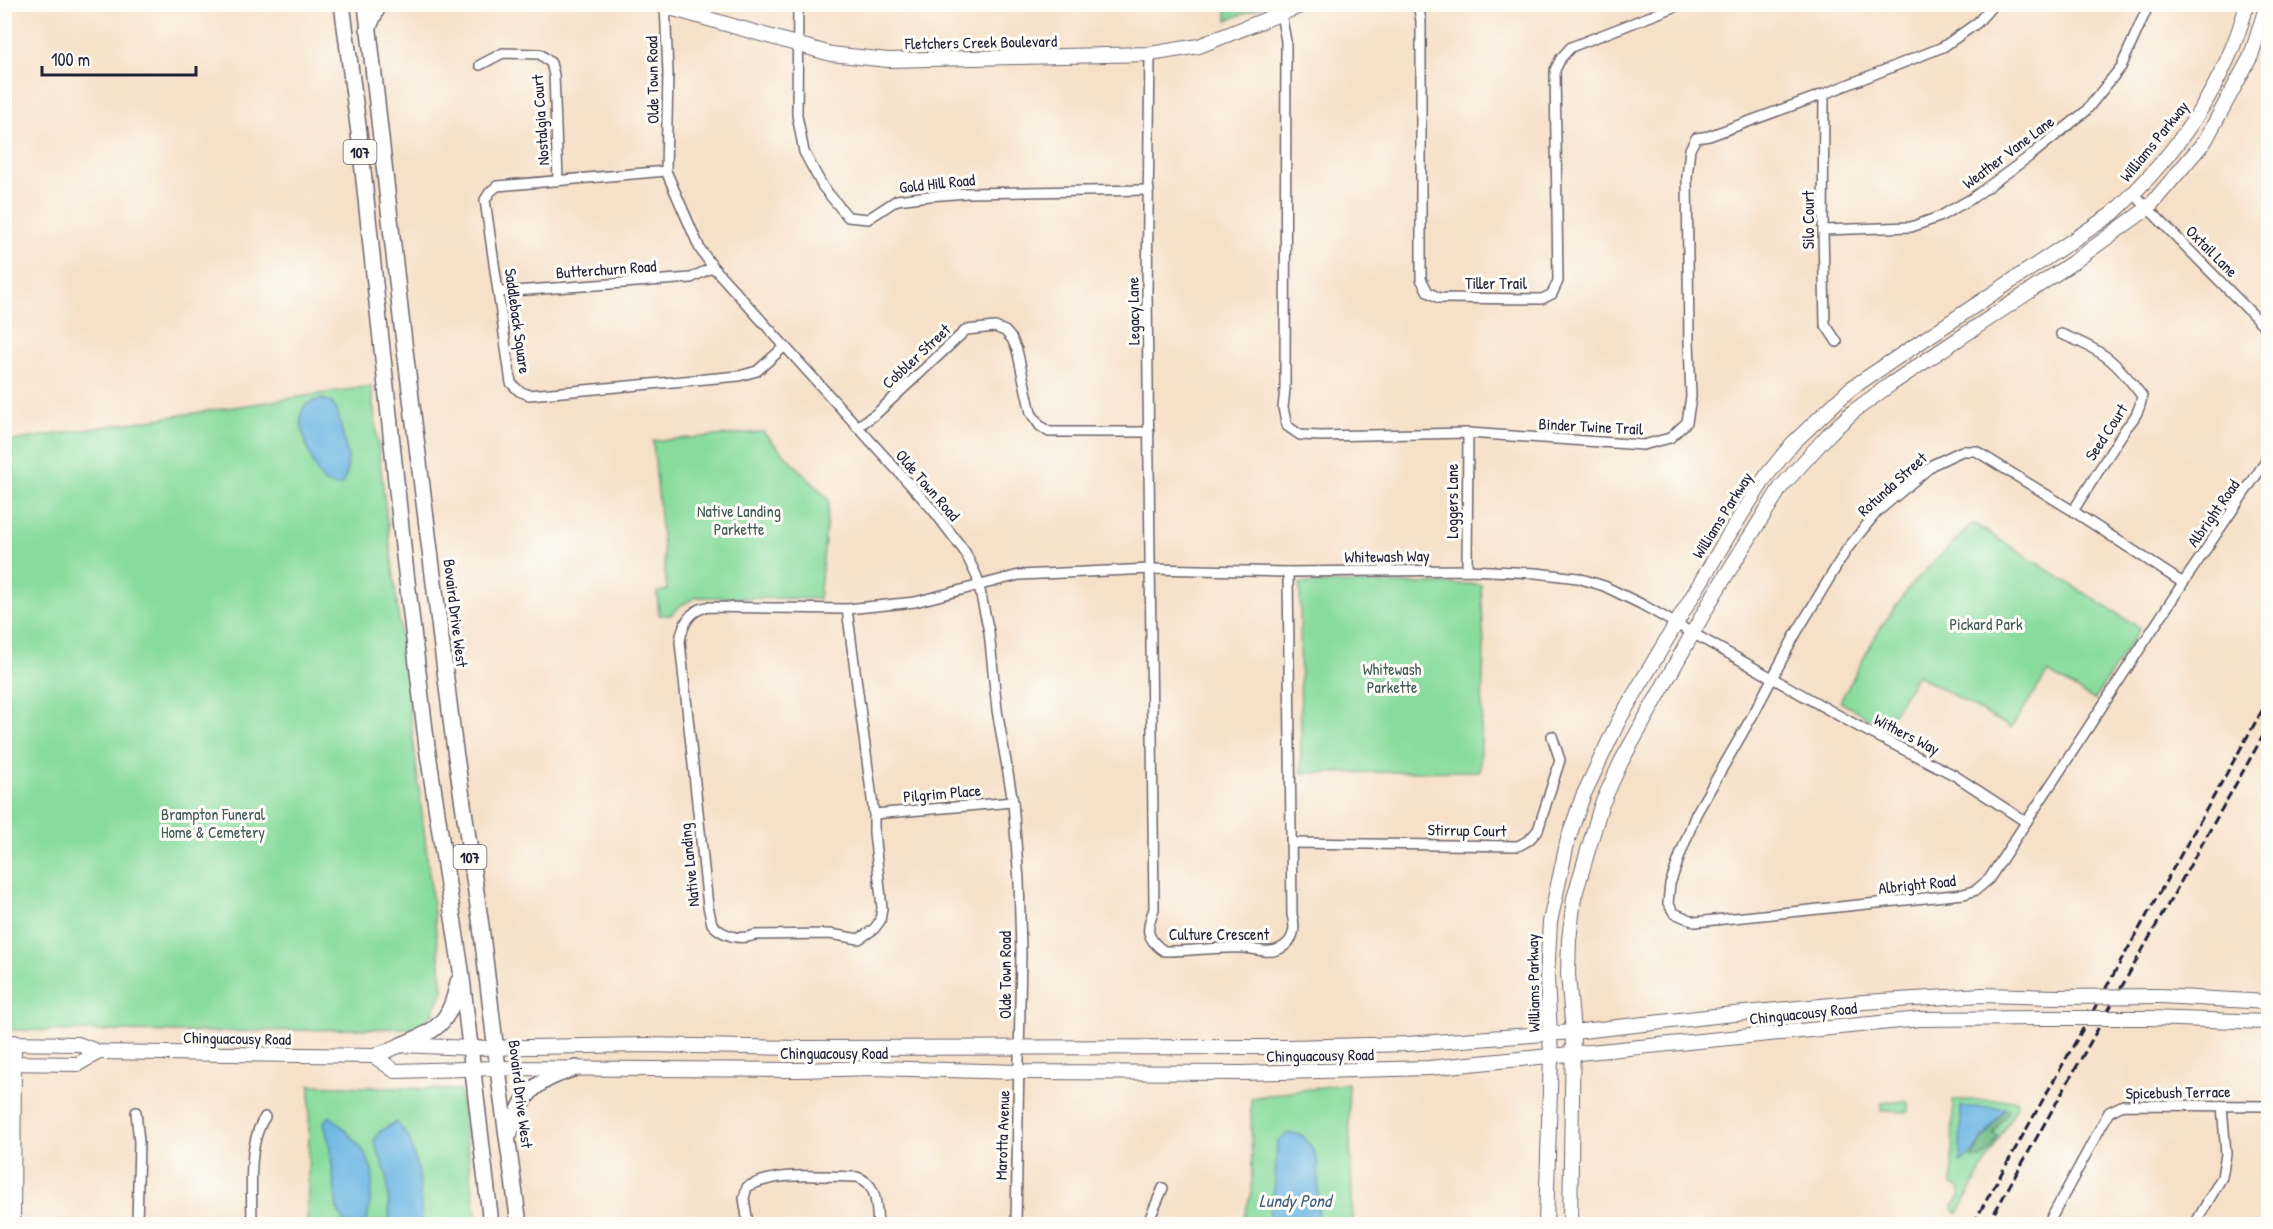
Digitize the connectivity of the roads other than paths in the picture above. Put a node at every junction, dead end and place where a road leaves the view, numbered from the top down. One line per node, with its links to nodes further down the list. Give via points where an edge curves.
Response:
1 (342, 4): 47 (main road, 107)
2 (366, 4): 14 (main road, Bovaird Drive West / 107)
3 (379, 4): 14 (main road)
4 (798, 4): 15 (street)
5 (1305, 4): 13 (main road, Fletchers Creek Boulevard)
6 (1418, 4): 7 (street, Tiller Trail, via 1421,279 1428,292 1439,298 1542,299 1552,294 1558,281 1555,70 1571,47)
7 (1683, 4)
8 (1994, 4): 18 (street, Binder Twine Trail, via 1977,23 1943,47)
9 (2149, 4): 24 (street, Weather Vane Lane, via 2121,67 2085,112 1971,199 1911,227)
10 (2247, 4): 22 (main road, Williams Parkway, via 2231,52 2210,96 2183,136)
11 (2267, 4): 23 (main road, Williams Parkway, via 2251,56 2205,141)
12 (662, 5): 15 (main road, Fletchers Creek Boulevard); 19 (street, Olde Town Road, via 668,73)
13 (1281, 14): 16 (main road, Fletchers Creek Boulevard, via 1199,46); 33 (street, Binder Twine Trail, via 1286,41 1283,408 1287,426 1300,435 1320,436)
14 (368, 29): 46 (main road, Bovaird Drive West / 107)
15 (798, 45): 16 (main road, Fletchers Creek Boulevard, via 831,54 888,60); 21 (street, Gold Hill Road, via 797,115 804,152 823,187 848,217 868,219 897,200 929,196)
16 (1150, 54): 21 (street, Legacy Lane)
17 (480, 65): 20 (street, Nostalgia Court, via 503,53 540,54 551,63)
18 (1824, 94): 24 (street, Silo Court); 33 (street, Binder Twine Trail, via 1696,138 1690,148 1687,177 1691,398 1687,422 1670,438 1643,445)
19 (666, 171): 20 (street, Saddleback Square); 25 (street, Olde Town Road, via 700,249)
20 (558, 180): 26 (street, Saddleback Square, via 497,186 485,200)
21 (1149, 190): 32 (street, Legacy Lane)
22 (2134, 194): 23 (street, Oxtail Lane); 42 (main road, Williams Parkway, via 2112,214 1830,406 1767,475)
23 (2148, 208): 27 (street, Oxtail Lane); 43 (main road, Williams Parkway, via 1891,384 1829,434 1781,487)
24 (1823, 230): 29 (street, Silo Court, via 1825,324)
25 (713, 267): 26 (street, Butterchurn Road, via 691,278); 30 (street, Olde Town Road)
26 (500, 292): 30 (street, Saddleback Square, via 511,383 529,395 738,376 757,370)
27 (2268, 330)
28 (2061, 334): 35 (street, Seed Court, via 2104,353 2142,396 2135,418)
29 (1837, 342)
30 (784, 347): 31 (street, Olde Town Road)
31 (857, 427): 32 (street, Cobbler Street, via 966,330 995,327 1012,339 1017,350 1031,412 1040,426 1049,432); 40 (street, Olde Town Road, via 933,510 965,552)
32 (1149, 432): 36 (street, Legacy Lane)
33 (1468, 434): 37 (street, Loggers Lane)
34 (2268, 458): 39 (street, Albright Road)
35 (2073, 511): 39 (street, Rotunda Street); 44 (street, Rotunda Street, via 1976,451 1950,455 1877,512 1847,549)
36 (1151, 569): 38 (street, Whitewash Way); 40 (street, Whitewash Way, via 1018,575); 51 (street, Culture Crescent, via 1154,909 1148,924 1155,945 1164,951 1245,948 1266,953 1281,949 1295,925)
37 (1467, 570): 38 (street, Whitewash Way); 42 (street, Whitewash Way, via 1578,578 1604,586)
38 (1288, 572): 51 (street, Culture Crescent)
39 (2182, 583): 50 (street, Albright Road)
40 (979, 586): 41 (street, Native Landing, via 915,602); 48 (street, Olde Town Road)
41 (848, 609): 49 (street, Native Landing); 49 (street, Native Landing, via 707,607 695,612 681,630 712,924 741,938 755,934 815,934 859,939 868,935 880,921 882,908)
42 (1675, 623): 43 (street, Whitewash Way); 55 (main road, Williams Parkway, via 1619,720 1583,796 1568,839 1548,933)
43 (1692, 632): 44 (street, Whitewash Way); 56 (main road, Williams Parkway, via 1621,762 1586,853 1574,898 1569,940)
44 (1771, 678): 50 (street, Withers Way, via 1954,775); 50 (street, Albright Road, via 1696,814 1670,884 1668,903 1674,914 1695,922 1964,894 1977,890 1989,879)
45 (1552, 736): 51 (street, Stirrup Court, via 1560,760 1538,830 1518,846)
46 (454, 743): 47 (main road); 59 (main road, Bovaird Drive West / 107)
47 (428, 747): 52 (main road, 107)
48 (1013, 802): 49 (street, Pilgrim Place); 60 (street, Olde Town Road, via 1019,881)
49 (874, 814)
50 (2026, 822)
51 (1291, 843)
52 (461, 970): 58 (main road, via 450,1012 430,1034); 61 (main road, 107)
53 (2268, 1002): 56 (main road, Chinguacousy Road, bridge, via 2160,996 1982,995 1864,1002)
54 (2268, 1022): 63 (main road, Chinguacousy Road, bridge, via 1920,1019)
55 (1550, 1032): 56 (main road, Chinguacousy Road); 60 (main road, Chinguacousy Road, via 1407,1044); 64 (main road, Williams Parkway)
56 (1573, 1032): 63 (main road, Williams Parkway)
57 (9, 1043): 62 (main road, Chinguacousy Road, via 78,1044); 66 (main road)
58 (401, 1045): 61 (main road, Chinguacousy Road); 65 (main road, Chinguacousy Road)
59 (496, 1047): 60 (main road, Chinguacousy Road); 61 (main road, Chinguacousy Road); 68 (main road, Bovaird Drive West / 107)
60 (1020, 1047): 70 (street, Marotta Avenue)
61 (470, 1048): 67 (main road, 107)
62 (99, 1052): 65 (main road, Chinguacousy Road); 66 (main road, Chinguacousy Road, via 78,1064)
63 (1573, 1053): 64 (main road, Chinguacousy Road); 87 (main road, Williams Parkway)
64 (1551, 1055): 70 (main road, Chinguacousy Road, via 1386,1070); 86 (main road, Williams Parkway)
65 (374, 1056): 67 (main road, Chinguacousy Road, via 395,1071)
66 (9, 1063): 77 (main road)
67 (473, 1068): 68 (main road, Chinguacousy Road); 80 (main road, 107)
68 (498, 1068): 69 (main road, Chinguacousy Road); 75 (main road, Bovaird Drive West / 107)
69 (576, 1068): 70 (main road, Chinguacousy Road); 75 (main road, via 549,1077 530,1091)
70 (1019, 1072): 84 (street, Marotta Avenue)
71 (2222, 1106): 72 (street, Spicebush Terrace); 88 (street, Spicebush Terrace, via 2123,1105 2109,1112); 89 (street, via 2226,1154 2222,1177)
72 (2268, 1106)
73 (136, 1112): 78 (street)
74 (265, 1117): 79 (street, via 254,1144)
75 (507, 1138): 81 (main road, Bovaird Drive West / 107)
76 (1163, 1188): 85 (street)
77 (12, 1224)
78 (137, 1224)
79 (252, 1224)
80 (491, 1224)
81 (519, 1224)
82 (748, 1224): 83 (street, via 744,1198 747,1187 761,1179 782,1176 865,1180 873,1187)
83 (878, 1224)
84 (1016, 1224)
85 (1149, 1224)
86 (1546, 1224)
87 (1570, 1224)
88 (2048, 1224)
89 (2195, 1224)

